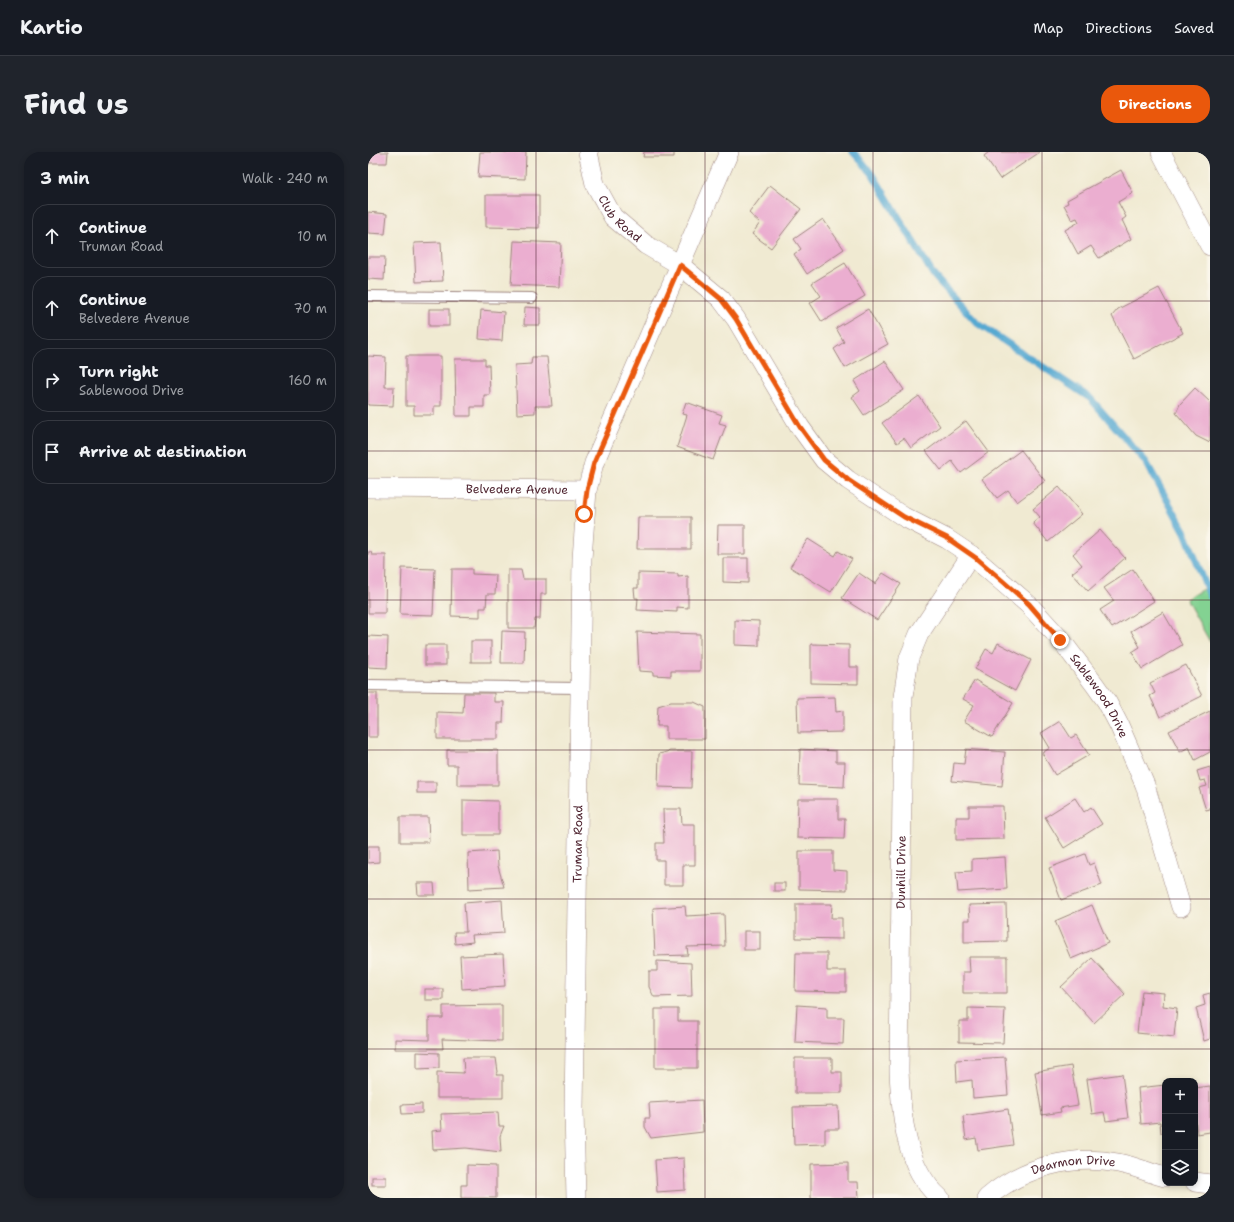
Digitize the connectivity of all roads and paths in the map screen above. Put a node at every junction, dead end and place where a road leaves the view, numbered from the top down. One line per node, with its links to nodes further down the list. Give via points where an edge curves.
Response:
1 (588, 152): 5 (street, Club Road, via 595,184 613,218 646,245)
2 (729, 152): 5 (street)
3 (1161, 152): 4 (street)
4 (1210, 246)
5 (680, 265): 9 (street, via 594,463); 10 (street, Sablewood Drive, via 721,299 736,319 800,427 824,460 848,480 904,517 947,538)
6 (368, 296): 7 (lane)
7 (532, 298)
8 (368, 488): 9 (street, Belvedere Avenue)
9 (587, 490): 12 (street, Truman Road, via 582,559)
10 (971, 555): 13 (street, Sablewood Drive, via 1029,604 1107,702 1145,785); 18 (street, Dunhill Drive, via 919,634 909,658 903,697 899,1071 902,1115 912,1155 922,1176)
11 (368, 685): 12 (lane)
12 (580, 688): 17 (street, Truman Road, via 574,1110)
13 (1181, 908)
14 (1162, 1176): 19 (street, Dearmon Drive, via 1120,1163 1083,1159 1051,1165 1020,1176)
15 (1198, 1182): 16 (street)
16 (1210, 1184)
17 (576, 1198)
18 (940, 1198)
19 (987, 1198)

